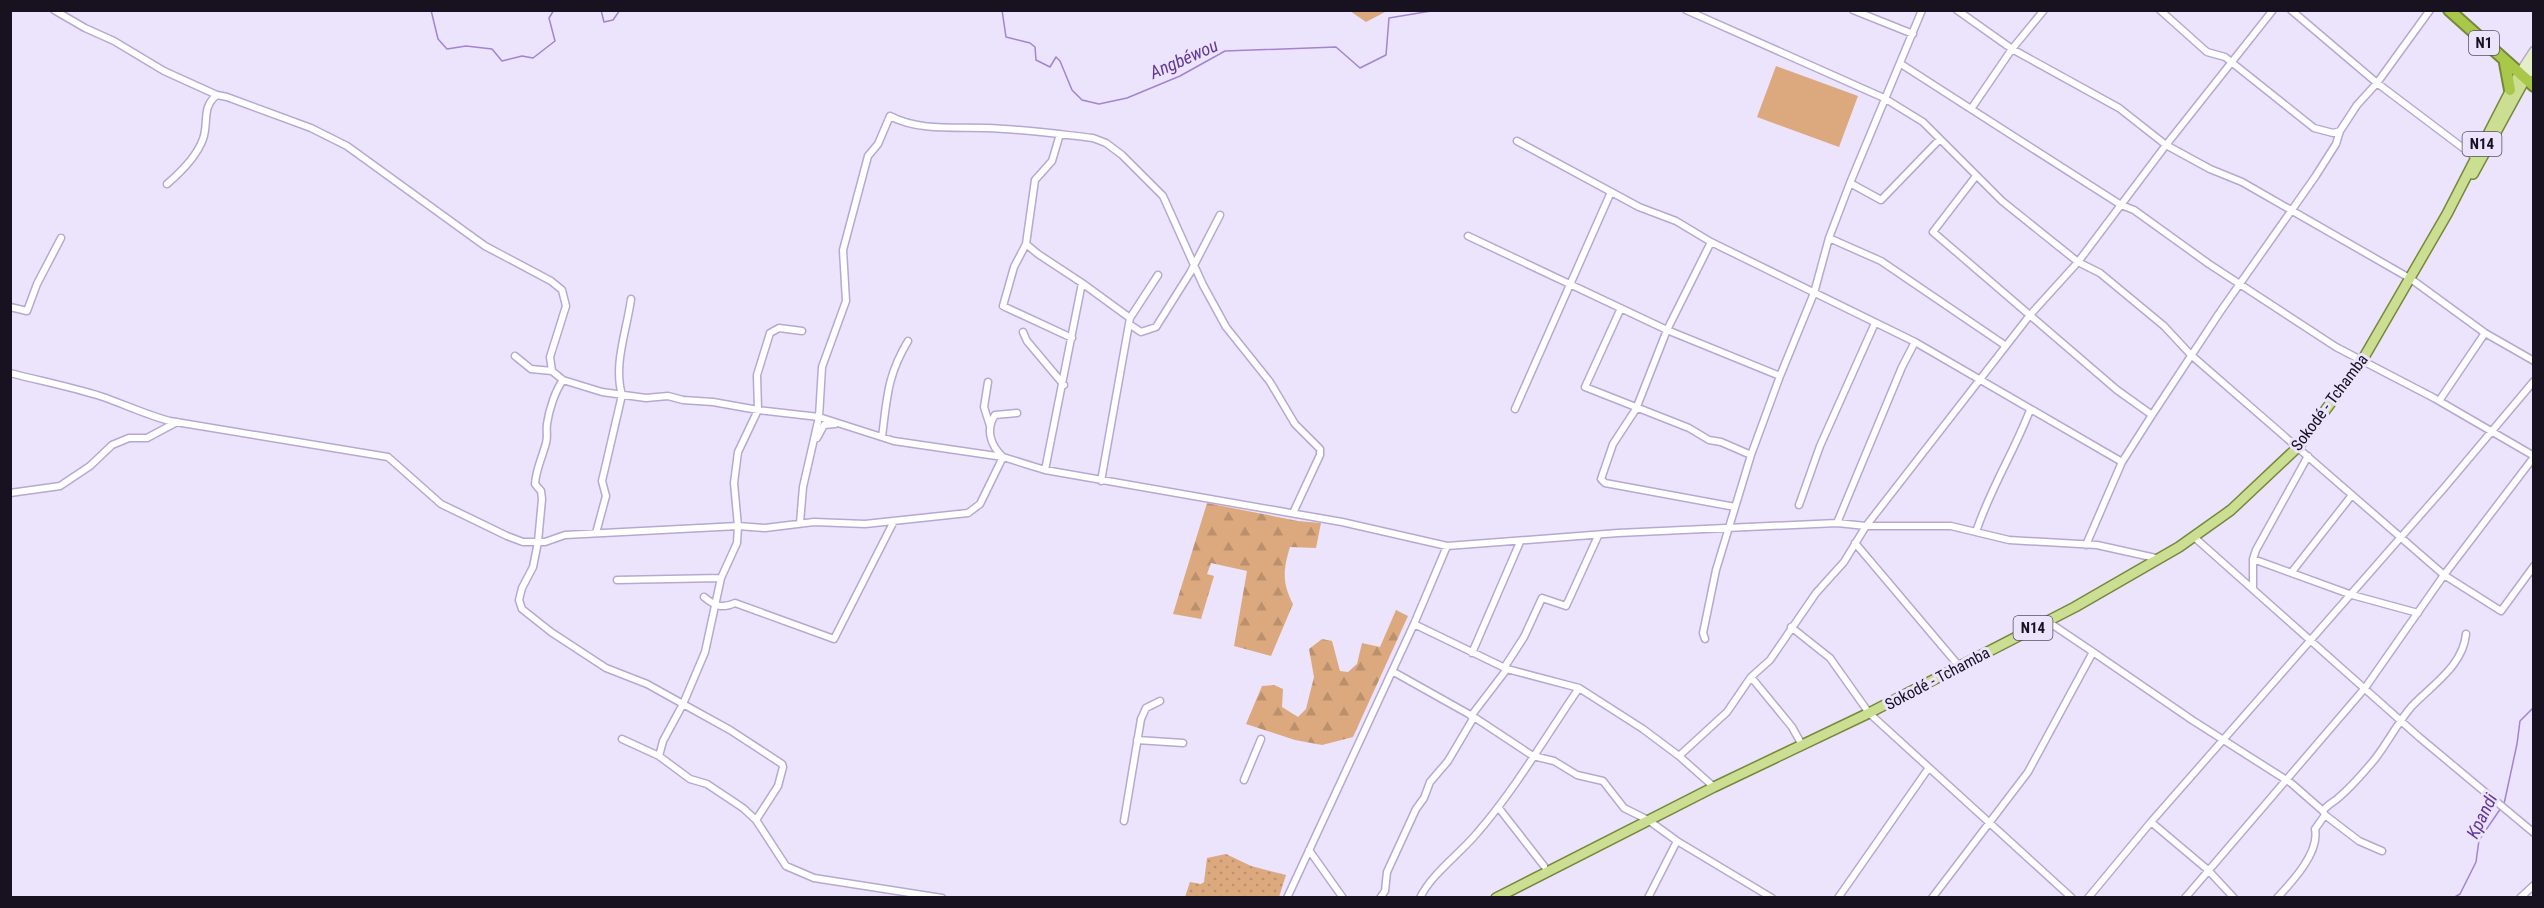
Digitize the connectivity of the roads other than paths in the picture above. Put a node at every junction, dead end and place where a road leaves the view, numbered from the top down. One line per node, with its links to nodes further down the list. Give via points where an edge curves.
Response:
1 (54, 10): 22 (street, via 164,71)
2 (1686, 10): 23 (street)
3 (1853, 10): 12 (street)
4 (1922, 10): 12 (street)
5 (1957, 10): 13 (street)
6 (2044, 10): 13 (street)
7 (2273, 10): 15 (street)
8 (2291, 10): 20 (street)
9 (2430, 10): 20 (street)
10 (2452, 11): 16 (highway, N1)
11 (2163, 12): 15 (street, via 2207,52)
12 (1913, 34): 17 (street)
13 (2012, 49): 24 (street); 29 (street, via 2119,108)
14 (2534, 51): 19 (main road)
15 (2231, 63): 25 (street, via 2314,128); 29 (street)
16 (2505, 63): 19 (highway, N1); 21 (highway)
17 (1901, 64): 23 (street); 24 (street)
18 (2534, 65): 19 (main road)
19 (2526, 80): 21 (main road, Sokodé - Tchamba / N14); 37 (main road, Sokodé - Tchamba / N14)
20 (2377, 83): 25 (street); 30 (street)
21 (2510, 90): 30 (main road, Sokodé - Tchamba / N14)
22 (217, 95): 33 (street, via 207,104 203,138); 70 (street, via 311,128 347,146 485,246 562,290 566,306 550,357)
23 (1884, 98): 27 (street, via 1923,122); 32 (street)
24 (1971, 109): 35 (street)
25 (2340, 131): 36 (street, via 2336,144)
26 (1060, 134): 43 (street, via 1052,161 1035,180); 45 (street, via 1106,143 1146,178 1167,203); 86 (street, via 954,129 903,122 890,116 868,156 843,250 846,301 822,367)
27 (1940, 139): 31 (street); 32 (street, via 1881,200)
28 (1517, 141): 34 (street)
29 (2166, 145): 35 (street); 36 (street)
30 (2475, 157): 37 (main road, Sokodé - Tchamba / N14)
31 (1976, 176): 44 (street); 55 (street, via 1933,232)
32 (1850, 183): 41 (street)
33 (167, 184)
34 (1611, 192): 42 (street, via 1676,221); 49 (street)
35 (2121, 205): 44 (street); 50 (street, via 2134,210)
36 (2291, 210): 47 (street); 50 (street)
37 (2447, 214): 47 (main road, Sokodé - Tchamba / N14)
38 (1220, 215): 45 (street)
39 (1468, 236): 49 (street)
40 (61, 238): 53 (street, via 27,310)
41 (1829, 238): 51 (street); 65 (street, via 1881,261)
42 (1711, 242): 51 (street); 58 (street)
43 (1026, 244): 48 (street); 62 (street, via 1014,267 1003,306)
44 (2079, 262): 55 (street); 66 (street, via 2100,273 2164,326)
45 (1195, 264): 56 (street, via 1156,327 1141,332); 105 (street, via 1226,327 1266,376 1295,424 1320,449)
46 (1158, 275): 56 (street)
47 (2411, 279): 61 (street); 68 (main road, Sokodé - Tchamba / N14)
48 (1083, 283): 56 (street); 62 (street)
49 (1570, 284): 54 (street); 80 (street)
50 (2239, 284): 66 (street); 68 (street, via 2336,347)
51 (1814, 293): 57 (street); 72 (street)
52 (631, 299): 78 (street, via 619,370)
53 (10, 307)
54 (1621, 308): 58 (street); 81 (street, via 1585,387)
55 (2030, 315): 65 (street); 85 (street)
56 (1129, 321): 100 (street)
57 (1875, 323): 64 (street); 103 (street, via 1820,446)
58 (1667, 330): 72 (street); 81 (street)
59 (802, 331): 82 (street, via 778,328 770,333 757,375)
60 (1023, 332): 77 (street)
61 (2485, 333): 69 (street); 79 (street)
62 (1072, 338): 77 (street)
63 (908, 341): 91 (street, via 889,381)
64 (1915, 342): 73 (street); 108 (street)
65 (2006, 346): 73 (street)
66 (2191, 355): 85 (street); 92 (street)
67 (515, 356): 70 (street, via 531,369)
68 (2363, 359): 79 (street); 92 (main road, Sokodé - Tchamba / N14)
69 (2534, 361)
70 (552, 371): 74 (street)
71 (10, 373): 87 (street, via 83,391 146,415)
72 (1780, 376): 94 (street)
73 (1980, 379): 83 (street); 110 (street)
74 (563, 380): 78 (street); 117 (street, via 552,405 547,440 536,473 535,484 542,499)
75 (2534, 381): 90 (street)
76 (988, 382): 89 (street, via 984,407)
77 (1064, 385): 99 (street)
78 (622, 395): 82 (street, via 668,396); 113 (street, via 602,481 606,496)
79 (2439, 401): 90 (street)
80 (1515, 409)
81 (1636, 409): 94 (street); 104 (street, via 1613,444 1601,479 1605,483)
82 (758, 410): 86 (street); 109 (street, via 738,452 734,483)
83 (2030, 410): 98 (street); 112 (street)
84 (1017, 413): 89 (street, via 995,415)
85 (2152, 415): 98 (street)
86 (819, 417): 88 (street); 93 (street)
87 (177, 422): 101 (street, via 147,438 129,438 112,445 60,486); 117 (street, via 388,458 441,504 507,536)
88 (838, 423): 91 (street); 93 (street, via 824,425)
89 (991, 426): 96 (street, via 992,446)
90 (2490, 432): 97 (street); 116 (street)
91 (882, 437): 96 (street)
92 (2299, 446): 95 (street); 115 (main road, Sokodé - Tchamba / N14, via 2243,500)
93 (811, 453): 107 (street)
94 (1751, 455): 104 (street)
95 (2308, 456): 102 (street); 123 (street)
96 (1003, 457): 99 (street); 106 (street, via 986,495 968,513)
97 (2534, 457): 126 (street)
98 (2122, 462): 120 (street)
99 (1045, 470): 100 (street)
100 (1101, 481): 105 (street)
101 (10, 493)
102 (2352, 495): 116 (street); 125 (street)
103 (1799, 506)
104 (1735, 507): 111 (street)
105 (1293, 513): 121 (street)
106 (894, 521): 107 (street); 132 (street, via 834,639 735,603 725,607)
107 (800, 523): 109 (street, via 765,528)
108 (1837, 524): 110 (street); 111 (street)
109 (738, 526): 113 (street); 127 (street, via 737,543)
110 (1866, 526): 112 (street, via 1951,526); 119 (street)
111 (1729, 527): 114 (street); 138 (street, via 1716,570)
112 (1976, 532): 120 (street, via 2009,540)
113 (596, 533): 117 (street)
114 (1598, 536): 118 (street); 143 (street, via 1566,606 1542,598)
115 (2194, 537): 122 (main road, Sokodé - Tchamba / N14); 129 (street)
116 (2400, 537): 126 (street); 130 (street)
117 (538, 542): 149 (street, via 533,567 519,600 522,609 606,668)
118 (1520, 542): 121 (street); 140 (street)
119 (1856, 543): 136 (street); 142 (street)
120 (2086, 545): 122 (street)
121 (1447, 546): 135 (street)
122 (2160, 559): 134 (main road, Sokodé - Tchamba / N14)
123 (2253, 559): 125 (street); 129 (street)
124 (2534, 566): 126 (street, via 2500,611)
125 (2291, 573): 130 (street)
126 (2444, 575): 133 (street)
127 (721, 578): 128 (street); 132 (street)
128 (617, 580)
129 (2253, 588): 139 (street)
130 (2352, 595): 133 (street); 139 (street)
131 (704, 597): 132 (street)
132 (714, 605): 149 (street, via 705,652)
133 (2418, 613): 147 (street)
134 (2047, 621): 141 (street); 142 (main road, Sokodé - Tchamba / N14)
135 (1414, 624): 140 (street); 144 (street)
136 (1791, 627): 145 (street, via 1770,660); 150 (street, via 1830,658)
137 (2466, 634): 152 (street, via 2459,656)
138 (1705, 639)
139 (2312, 640): 147 (street); 156 (street)
140 (1472, 652): 143 (street)
141 (2093, 652): 156 (street); 172 (street, via 2028,772)
142 (1959, 666): 150 (main road, Sokodé - Tchamba / N14)
143 (1505, 668): 146 (street); 151 (street)
144 (1392, 671): 151 (street); 175 (street)
145 (1751, 677): 158 (street); 161 (street, via 1727,712)
146 (1579, 688): 160 (street); 161 (street)
147 (2366, 688): 152 (street); 164 (street)
148 (1160, 701): 155 (street, via 1146,708)
149 (683, 704): 159 (street); 168 (street, via 782,764 778,786)
150 (1869, 713): 158 (main road, Sokodé - Tchamba / N14); 162 (street)
151 (1472, 716): 160 (street); 184 (street, via 1416,809)
152 (2402, 721): 167 (street, via 2375,758 2338,799 2327,805); 173 (street)
153 (622, 739): 159 (street)
154 (1261, 739): 163 (street)
155 (1137, 740): 157 (street); 170 (street)
156 (2223, 740): 164 (street); 171 (street)
157 (1183, 744)
158 (1802, 745): 165 (main road, Sokodé - Tchamba / N14)
159 (659, 756): 168 (street, via 690,778 707,784)
160 (1533, 756): 166 (street); 169 (street, via 1577,775 1603,781 1624,808)
161 (1679, 756): 165 (street)
162 (1928, 769): 172 (street); 189 (street)
163 (1244, 780)
164 (2286, 781): 167 (street); 178 (street)
165 (1714, 787): 169 (main road, Sokodé - Tchamba / N14)
166 (1497, 807): 177 (street); 185 (street)
167 (2324, 813): 176 (street, via 2359,841); 195 (street, via 2299,876)
168 (756, 820): 181 (street, via 786,866 814,878)
169 (1648, 820): 174 (street); 186 (main road, Sokodé - Tchamba / N14)
170 (1124, 821)
171 (2151, 822): 178 (street); 192 (street)
172 (1990, 824): 190 (street); 191 (street)
173 (2534, 833)
174 (1677, 841): 180 (street); 187 (street)
175 (1308, 850): 182 (street); 183 (street)
176 (2382, 851)
177 (1544, 866)
178 (2208, 870): 193 (street); 194 (street)
179 (2534, 885): 196 (street)
180 (1764, 895): 188 (street)
181 (942, 897)
182 (1287, 897)
183 (1343, 897)
184 (1380, 897)
185 (1420, 897)
186 (1496, 897)
187 (1648, 897)
188 (1772, 897)
189 (1838, 897)
190 (1932, 897)
191 (2072, 897)
192 (2088, 897)
193 (2185, 897)
194 (2234, 897)
195 (2277, 897)
196 (2520, 897)

